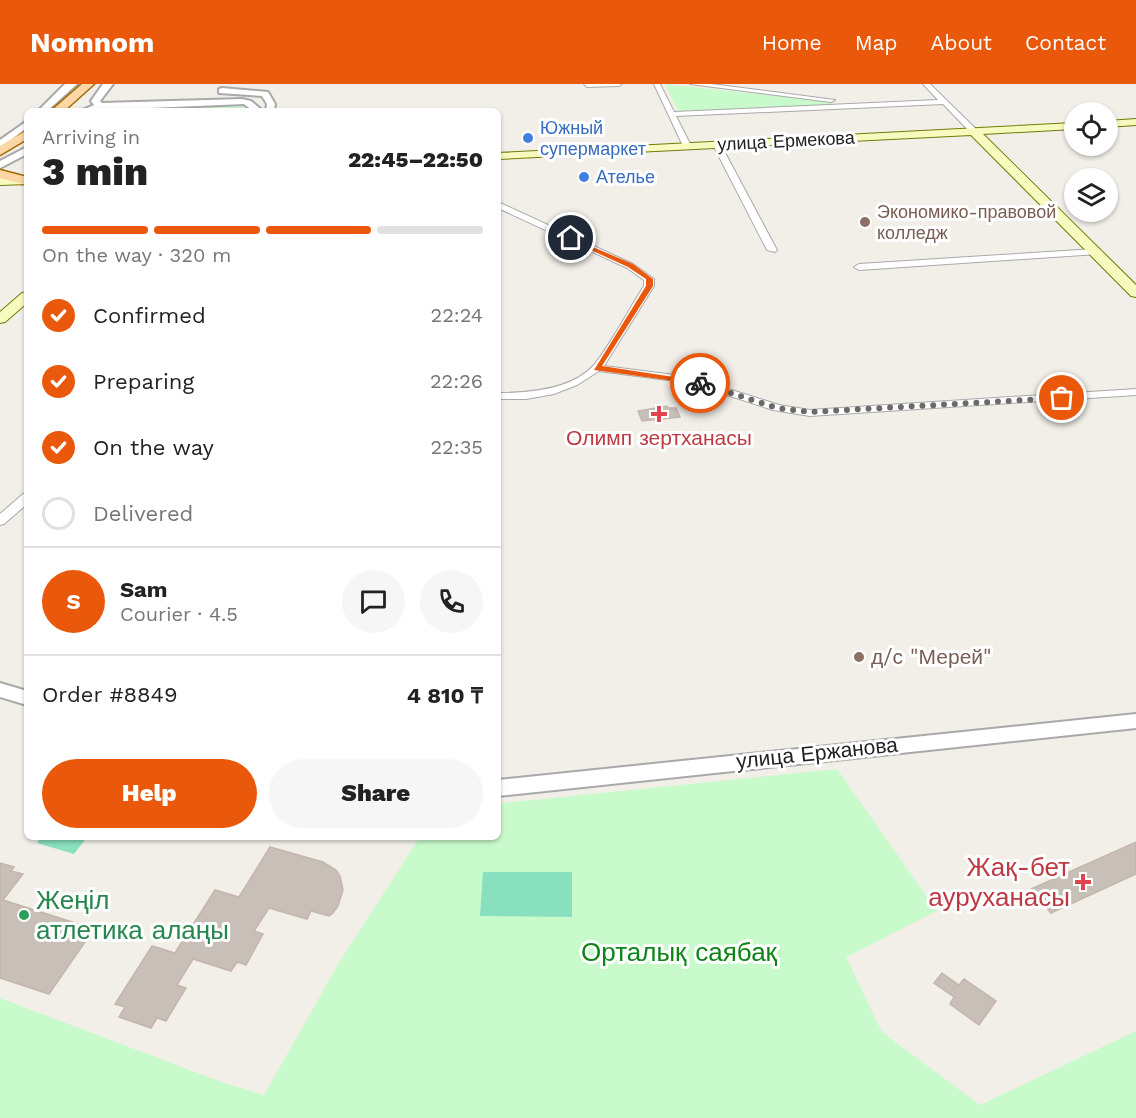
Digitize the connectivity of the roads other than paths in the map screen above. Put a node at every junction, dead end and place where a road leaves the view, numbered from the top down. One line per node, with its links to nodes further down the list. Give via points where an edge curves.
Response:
1 (89, 84): 20 (main road)
2 (620, 84): 9 (street)
3 (657, 84): 25 (street)
4 (693, 84): 12 (street)
5 (778, 84): 12 (street)
6 (926, 84): 15 (street)
7 (68, 85): 19 (street)
8 (103, 85): 18 (street, via 95,101); 21 (main road)
9 (587, 85)
10 (223, 87): 11 (street); 16 (street, via 220,98)
11 (253, 92): 13 (street); 14 (street, via 239,97)
12 (772, 93): 17 (street)
13 (267, 98): 14 (street); 24 (street)
14 (245, 102): 16 (street); 23 (street)
15 (945, 102): 17 (street); 30 (street)
16 (211, 103): 18 (street)
17 (862, 105): 25 (street)
18 (108, 106): 22 (street)
19 (45, 108)
20 (61, 108)
21 (72, 108)
22 (93, 108)
23 (255, 108)
24 (270, 108)
25 (670, 114): 33 (street)
26 (1136, 122): 27 (main road)
27 (1118, 123)
28 (1064, 126): 30 (main road, улица Ермекова)
29 (24, 127): 35 (street)
30 (974, 131): 32 (main road, улица Ермекова); 44 (main road)
31 (24, 136): 35 (main road)
32 (717, 145): 33 (main road, улица Ермекова); 43 (street)
33 (687, 146): 36 (main road, улица Ермекова)
34 (24, 147): 35 (main road); 37 (street)
35 (0, 153)
36 (501, 156)
37 (0, 165)
38 (0, 174): 39 (main road)
39 (24, 180)
40 (24, 180): 41 (main road)
41 (0, 183)
42 (501, 206): 49 (street, via 630,266 649,279 649,286)
43 (772, 250)
44 (1095, 252): 45 (street); 46 (main road)
45 (859, 267)
46 (1136, 293)
47 (24, 299): 48 (main road)
48 (0, 319)
49 (597, 368): 50 (street, via 691,380 777,408 810,412); 51 (street, via 555,392 531,397)
50 (1136, 392)
51 (501, 396)
52 (24, 500): 53 (street)
53 (0, 521)
54 (0, 690): 55 (street)
55 (24, 697)
56 (1136, 721): 57 (street, улица Ержанова)
57 (501, 788)

